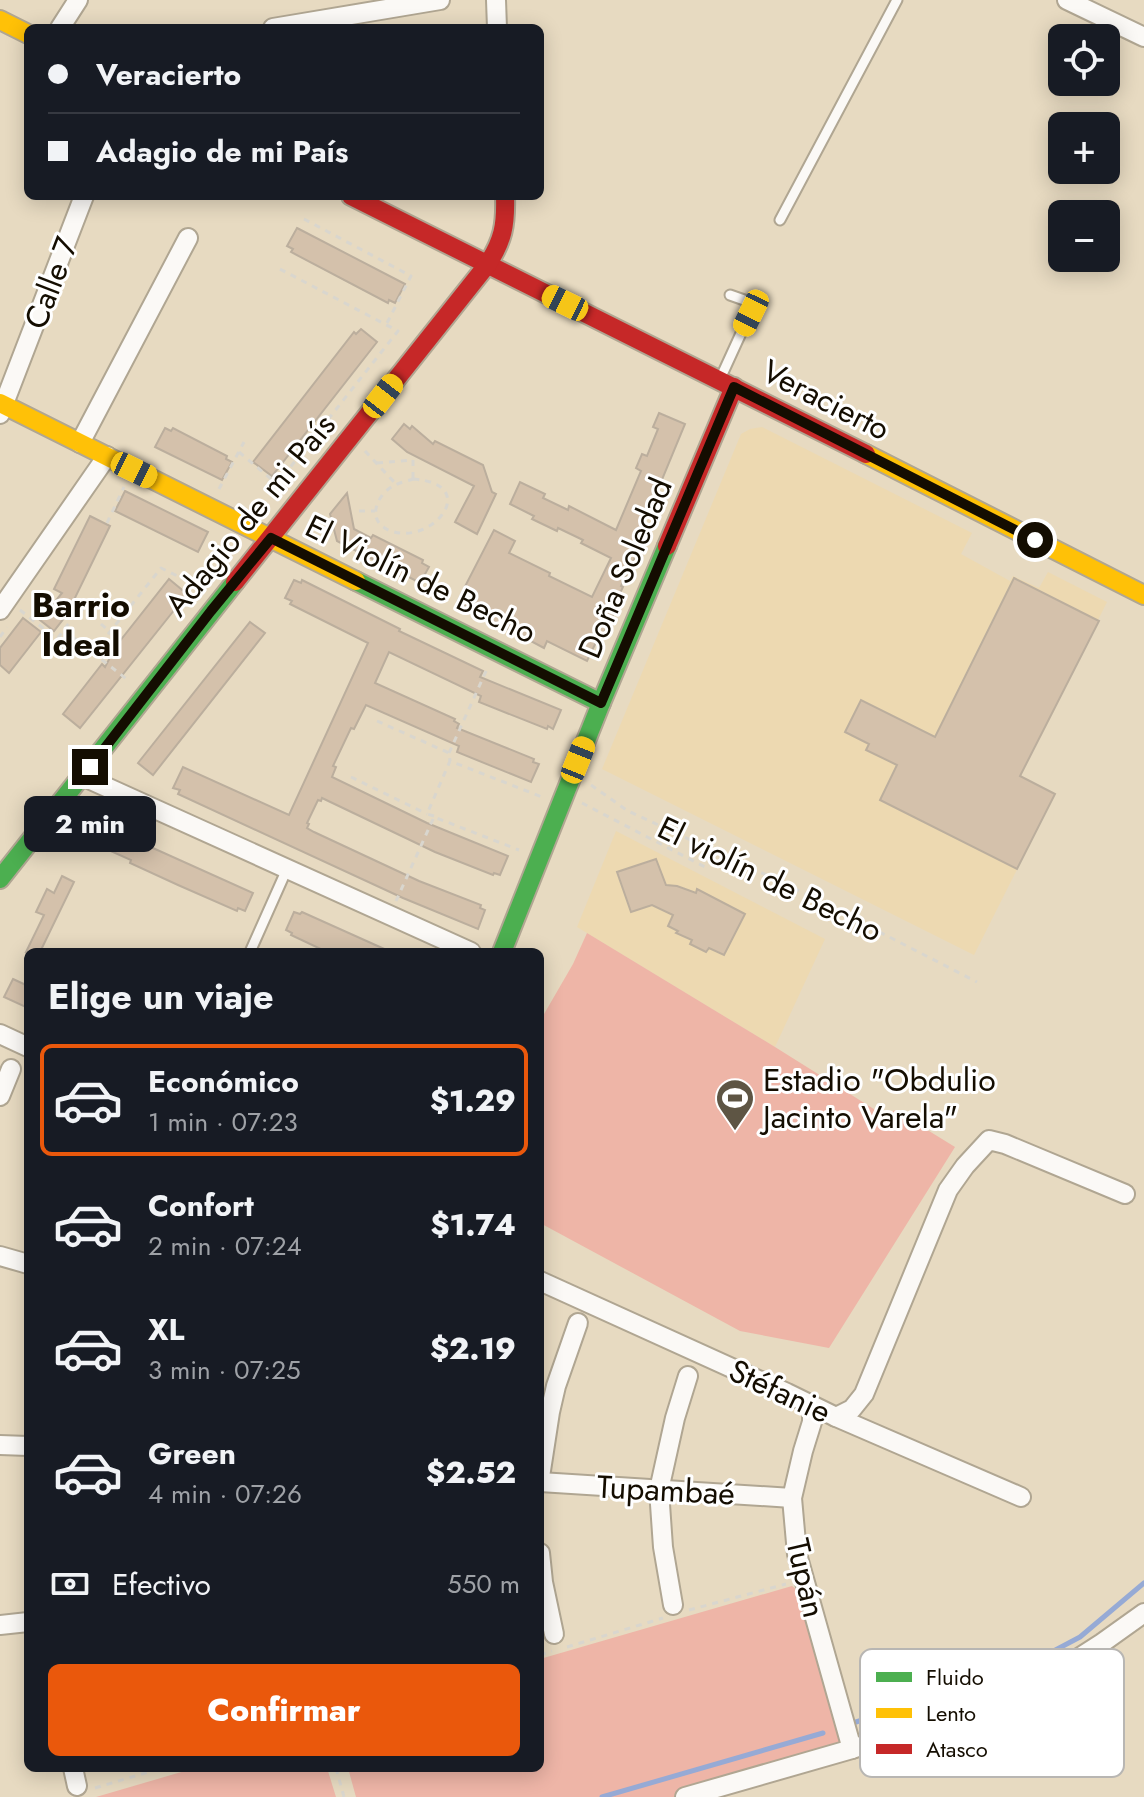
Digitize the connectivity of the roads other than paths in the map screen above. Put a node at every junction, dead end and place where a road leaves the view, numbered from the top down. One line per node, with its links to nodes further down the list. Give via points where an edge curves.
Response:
1 (78, 0): 7 (street)
2 (440, 0): 8 (street)
3 (496, 0): 9 (street)
4 (897, 0): 15 (lane)
5 (1067, 0): 11 (street)
6 (0, 20): 10 (street)
7 (63, 24)
8 (297, 24)
9 (497, 24)
10 (24, 32)
11 (1144, 37)
12 (82, 200): 20 (street, Calle 7)
13 (359, 200): 17 (street, Veracierto)
14 (505, 200): 17 (street, Adagio de mi País, via 505,233)
15 (780, 220)
16 (188, 238): 21 (street)
17 (487, 265): 19 (street, Veracierto); 23 (street, Adagio de mi País)
18 (730, 295): 19 (lane, via 753,307)
19 (727, 384): 24 (street, Veracierto); 26 (street, Doña Soledad)
20 (1, 407): 21 (street, El Violín de Becho)
21 (80, 443): 22 (street, El Violín de Becho)
22 (107, 456): 23 (street, El Violín de Becho); 25 (street)
23 (271, 538): 26 (street, El Violín de Becho); 27 (street, Adagio de mi País)
24 (1144, 595)
25 (0, 610)
26 (601, 703): 32 (street, Doña Soledad)
27 (82, 776): 28 (street); 29 (street, Adagio de mi País)
28 (287, 869): 30 (lane); 31 (street)
29 (0, 879)
30 (252, 948)
31 (462, 948)
32 (504, 948)
33 (0, 1034): 34 (street)
34 (24, 1045)
35 (11, 1069): 36 (street)
36 (0, 1096)
37 (1125, 1194): 44 (street, via 989,1140 948,1190 864,1394)
38 (0, 1256): 39 (street)
39 (24, 1263)
40 (544, 1283): 43 (street, Stéfanie)
41 (578, 1323): 47 (street, via 556,1386)
42 (688, 1376): 49 (street)
43 (812, 1405): 44 (street, Stéfanie); 51 (street, Tupán)
44 (836, 1417): 50 (street, Stéfanie)
45 (0, 1445): 46 (street)
46 (24, 1446)
47 (544, 1452)
48 (544, 1479): 49 (street, Tupambaé)
49 (659, 1490): 51 (street, Tupambaé); 53 (street)
50 (1021, 1497)
51 (792, 1498): 60 (street, Tupán, via 797,1554)
52 (544, 1587): 57 (street)
53 (673, 1605)
54 (1144, 1613): 58 (street)
55 (24, 1622): 56 (street)
56 (0, 1625)
57 (554, 1634)
58 (1093, 1649)
59 (860, 1746): 60 (street)
60 (852, 1749): 61 (street)
61 (690, 1796)

